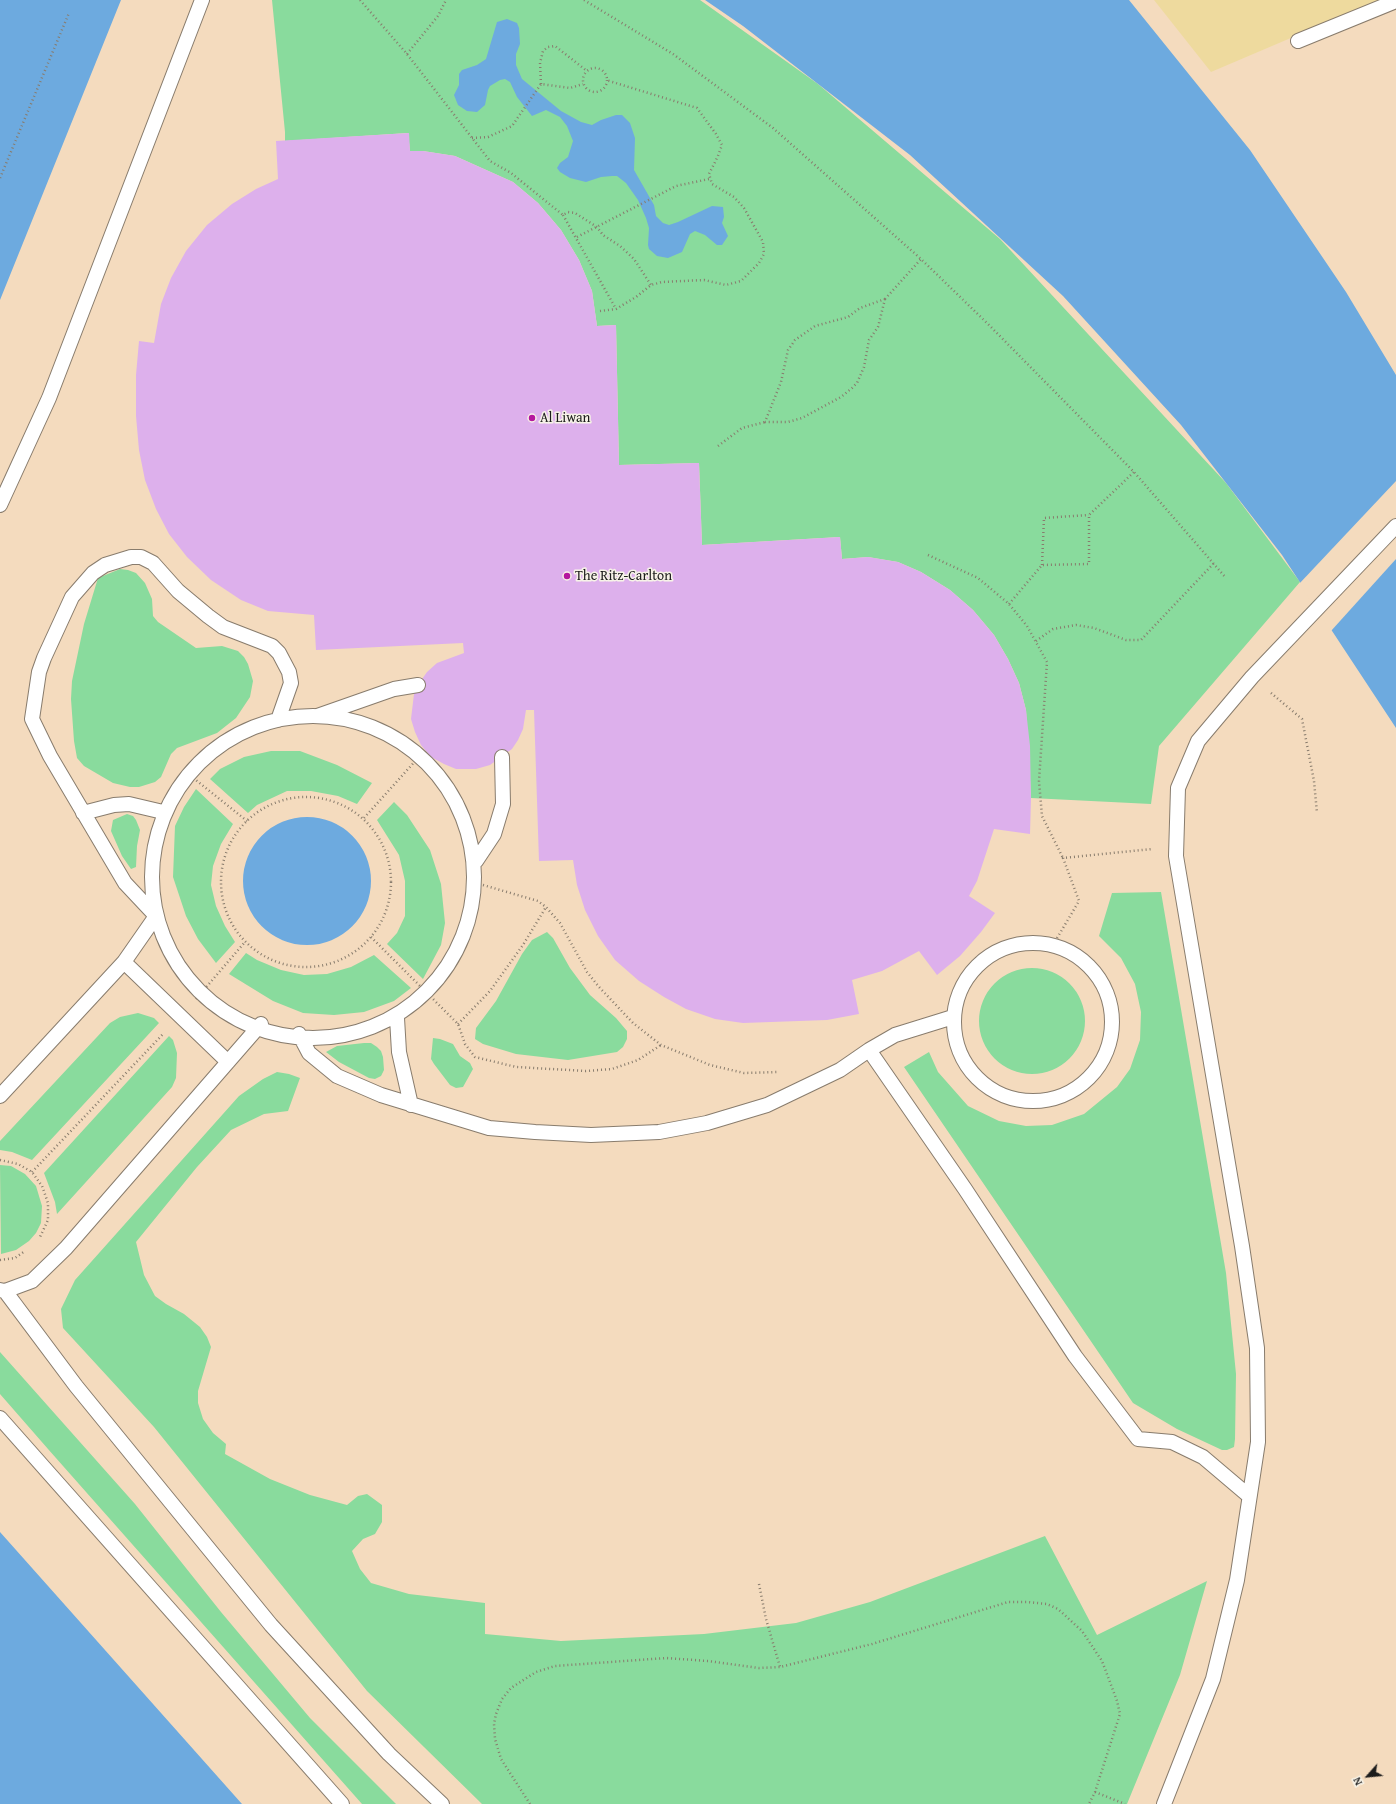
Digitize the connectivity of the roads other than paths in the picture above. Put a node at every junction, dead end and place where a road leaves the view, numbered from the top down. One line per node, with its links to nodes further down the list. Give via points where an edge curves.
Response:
1 (202, 0): 4 (lane, via 49,398)
2 (1396, 1): 3 (lane)
3 (1298, 41)
4 (0, 505)
5 (1396, 526): 25 (lane, via 1252,677 1198,741 1178,788 1176,856 1242,1246 1256,1348 1258,1442)
6 (418, 685): 7 (lane, via 394,689)
7 (312, 717): 8 (lane); 12 (lane, via 347,723 378,733 400,744 418,758 449,794 460,815)
8 (278, 720): 10 (lane, via 252,727 227,738 206,754 187,773); 11 (lane, via 291,683 285,663 272,646 218,623 178,591 147,559 131,557 105,565 93,573 72,597 39,672 32,719)
9 (502, 757): 12 (lane, via 502,804 494,834)
10 (163, 812): 11 (lane, via 129,804); 13 (lane, via 154,837 150,863)
11 (83, 813): 13 (lane, via 125,883)
12 (476, 861): 16 (lane, via 474,907 468,931 457,954 429,995)
13 (156, 916): 14 (lane); 17 (lane, via 164,941 205,991 226,1006)
14 (124, 962): 20 (lane); 21 (lane)
15 (953, 1017): 15 (lane, via 956,1044 964,1063 977,1079 994,1092 1013,1100 1054,1100 1073,1091 1090,1079 1102,1062 1110,1043 1112,1022 1109,1002 1101,982 1089,966 1072,953 1053,945 1032,942 1011,945 992,953 976,966 963,983); 19 (lane, via 895,1035)
16 (396, 1018): 18 (lane, via 349,1033 324,1036); 22 (lane, via 398,1052)
17 (261, 1024): 18 (lane); 20 (lane)
18 (299, 1034): 22 (lane, via 309,1053 337,1076)
19 (869, 1050): 22 (lane, via 840,1070 767,1105 707,1123 659,1132 591,1135 489,1128); 25 (lane, via 965,1189 1075,1356 1138,1439 1172,1442 1203,1457)
20 (228, 1062): 23 (lane, via 66,1248 32,1281)
21 (0, 1096)
22 (411, 1105)
23 (3, 1291): 27 (lane, via 76,1386 271,1625 389,1754)
24 (0, 1418): 26 (lane)
25 (1249, 1496): 28 (lane, via 1237,1580 1213,1680)
26 (342, 1804)
27 (442, 1804)
28 (1164, 1804)

